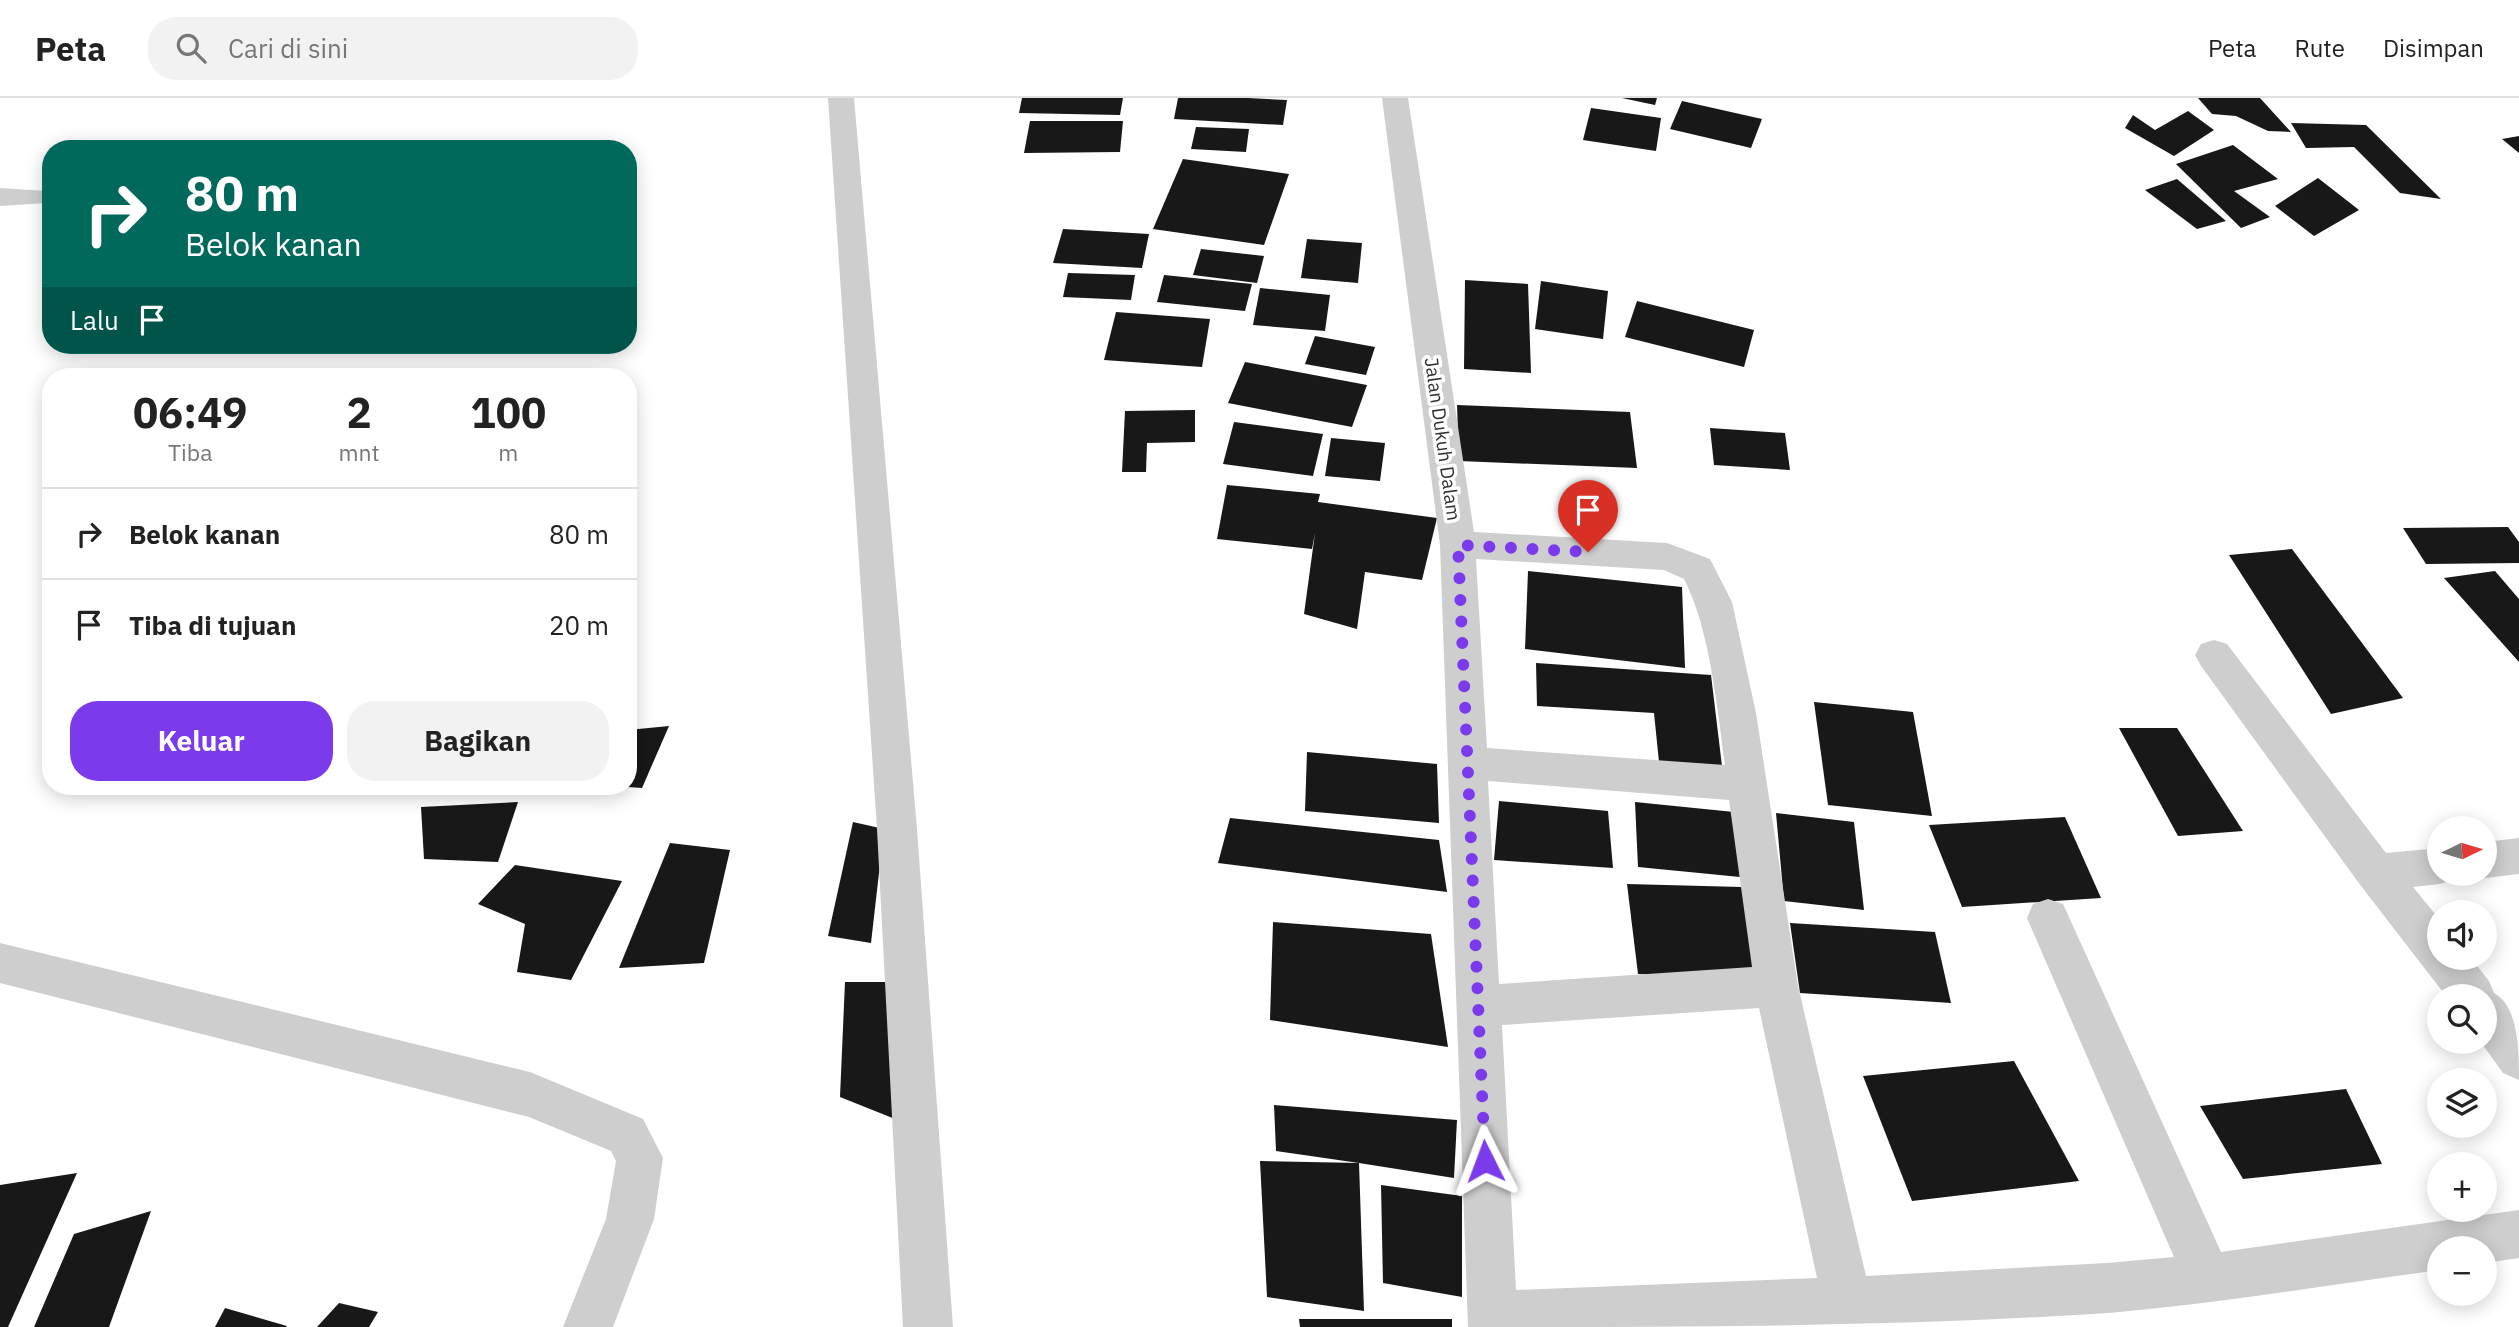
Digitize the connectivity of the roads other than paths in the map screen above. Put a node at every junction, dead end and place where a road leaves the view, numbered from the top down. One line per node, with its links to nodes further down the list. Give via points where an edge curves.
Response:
1 (841, 98): 27 (street, via 898,829)
2 (1395, 98): 5 (street, Jalan Dukuh Dalam)
3 (0, 197): 4 (street)
4 (36, 197)
5 (1458, 545): 7 (street, Jalan Dukuh Dalam); 8 (street, via 1667,557 1697,569 1714,602)
6 (2214, 655): 12 (street)
7 (1467, 763): 8 (street); 19 (street, Jalan Dukuh Dalam)
8 (1747, 784): 18 (street)
9 (2519, 856): 10 (street)
10 (2497, 859)
11 (2427, 867): 12 (street)
12 (2376, 873): 14 (street)
13 (2048, 918): 23 (street)
14 (2427, 937)
15 (0, 963): 26 (street, via 530,1095 627,1135 640,1158 631,1219)
16 (2453, 970): 17 (street)
17 (2464, 984)
18 (1776, 986): 19 (street); 24 (street)
19 (1478, 1006): 25 (street, Jalan Dukuh Dalam)
20 (2497, 1028): 21 (street)
21 (2519, 1058)
22 (2519, 1234): 23 (street)
23 (2208, 1278): 24 (street)
24 (1847, 1302): 25 (street)
25 (1493, 1322)
26 (588, 1327)
27 (928, 1327)

